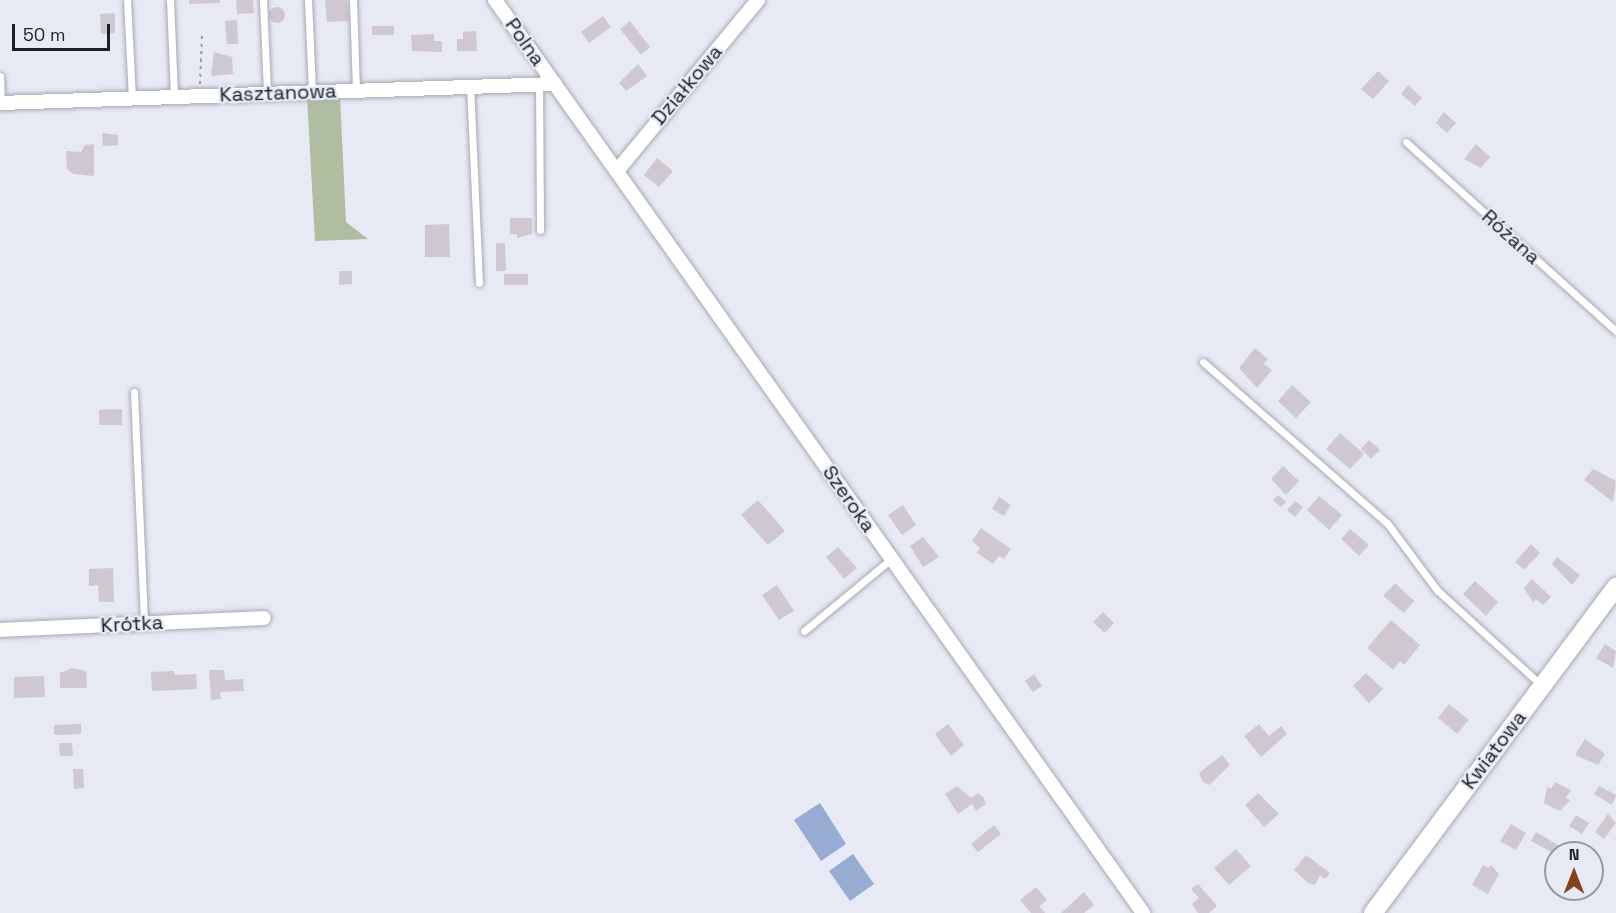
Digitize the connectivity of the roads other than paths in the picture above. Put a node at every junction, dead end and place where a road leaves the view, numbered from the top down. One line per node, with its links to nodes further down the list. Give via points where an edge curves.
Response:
1 (127, 0): 16 (lane)
2 (170, 0): 15 (lane)
3 (263, 0): 14 (lane)
4 (308, 0): 13 (lane)
5 (353, 0): 12 (lane)
6 (495, 0): 10 (street, Polna)
7 (758, 0): 19 (street, Działkowa)
8 (0, 76): 17 (lane)
9 (539, 82): 10 (street, Kasztanowa); 11 (street, Kasztanowa); 20 (lane)
10 (555, 84): 19 (street, Szeroka)
11 (470, 85): 12 (street, Kasztanowa); 21 (lane)
12 (356, 90): 13 (street, Kasztanowa)
13 (312, 91): 14 (street, Kasztanowa)
14 (267, 93): 15 (street, Kasztanowa)
15 (174, 97): 16 (street, Kasztanowa)
16 (132, 98): 17 (street, Kasztanowa)
17 (0, 103)
18 (1406, 142): 22 (lane, Różana)
19 (617, 171): 25 (street, Szeroka)
20 (540, 230)
21 (479, 283)
22 (1616, 331)
23 (1203, 362): 31 (lane, via 1387,523 1437,590)
24 (134, 392): 28 (lane)
25 (891, 559): 30 (lane); 32 (street, Szeroka)
26 (1616, 587): 31 (street, Kwiatowa)
27 (264, 618): 28 (street, Krótka)
28 (144, 624): 29 (street, Krótka)
29 (0, 630)
30 (804, 631)
31 (1542, 686): 33 (street, Kwiatowa)
32 (1143, 913)
33 (1373, 913)

